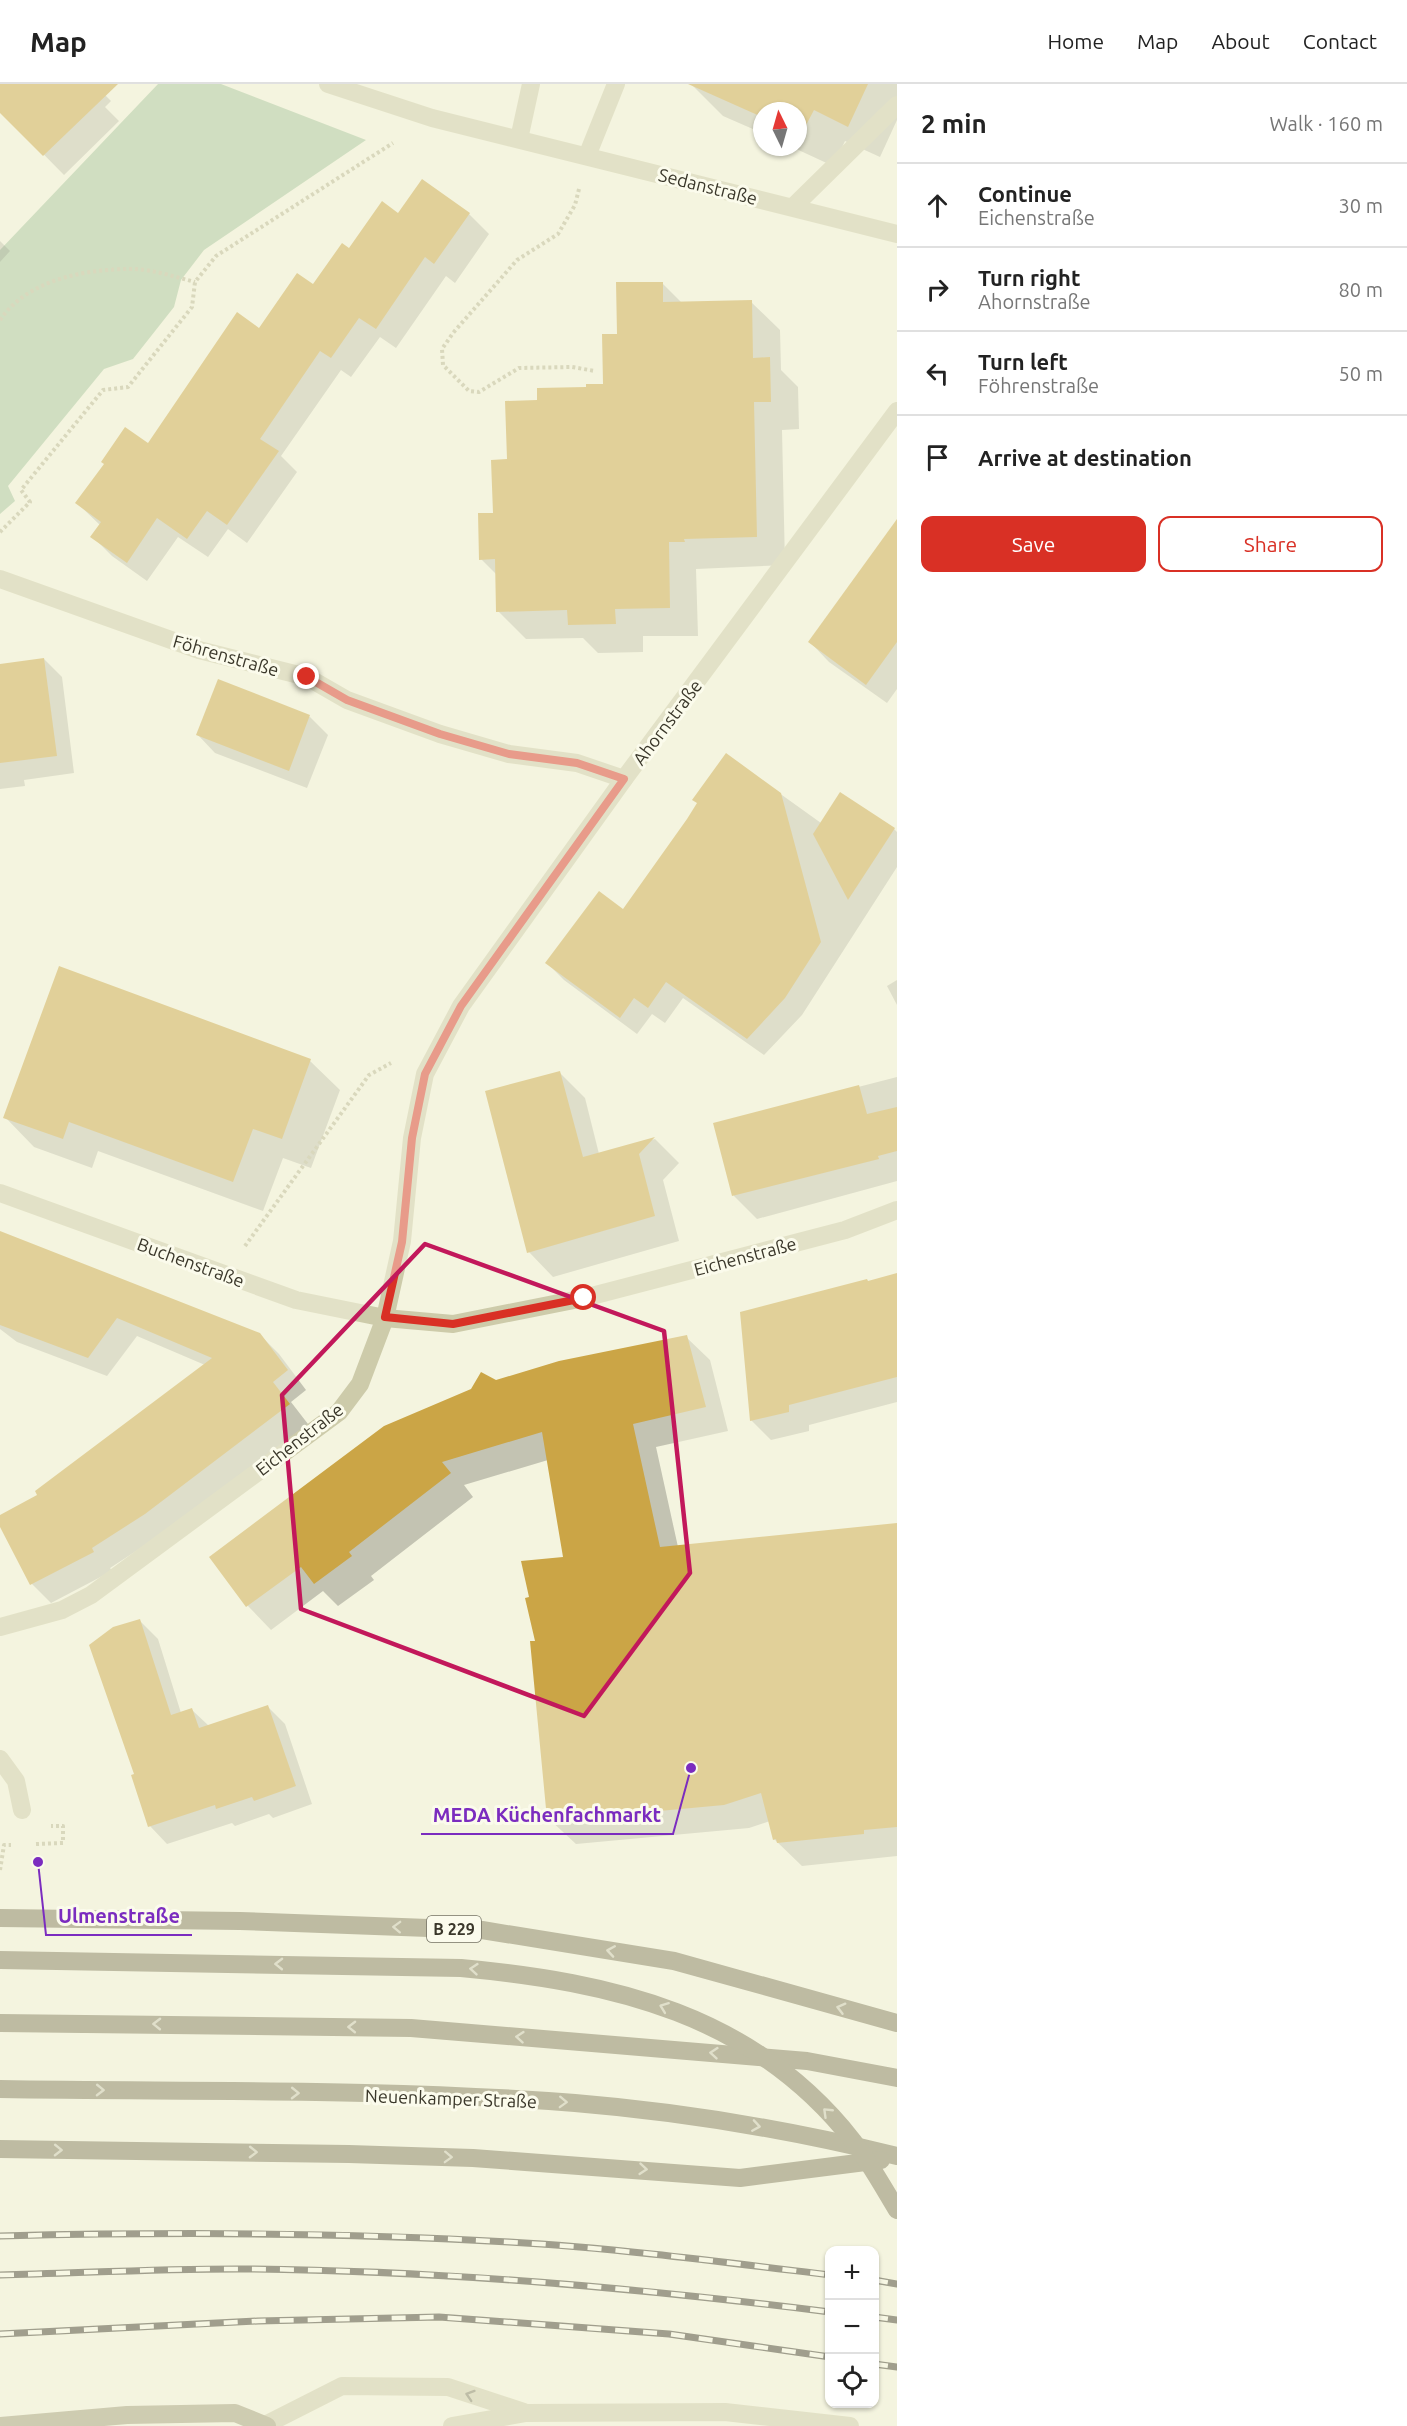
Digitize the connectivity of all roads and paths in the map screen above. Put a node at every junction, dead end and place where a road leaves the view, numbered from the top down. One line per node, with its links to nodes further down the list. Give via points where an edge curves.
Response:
1 (328, 84): 5 (street, Sedanstraße)
2 (531, 84): 6 (street)
3 (616, 84): 7 (street)
4 (897, 105): 8 (street)
5 (432, 118): 6 (street, Sedanstraße); 10 (path, via 216,256)
6 (519, 139): 7 (street, Sedanstraße)
7 (587, 156): 8 (street, Sedanstraße); 12 (path, via 575,205 558,234 517,260 442,349 443,365 469,391 479,392 519,368 572,367)
8 (793, 207): 9 (street, Sedanstraße)
9 (897, 234)
10 (195, 282): 11 (path, via 134,269 80,274 39,286 8,308); 14 (path, via 192,307 128,387 103,390 21,490 30,502)
11 (0, 320)
12 (595, 371)
13 (897, 411): 16 (street, Ahornstraße)
14 (1, 528)
15 (0, 579): 16 (street, Föhrenstraße, via 199,650 307,677 347,700 440,734 509,754 577,763)
16 (624, 779): 17 (street, Ahornstraße, via 474,987)
17 (444, 1035): 20 (path, via 369,1075); 21 (street, Ahornstraße, via 425,1074 412,1138 402,1242)
18 (0, 1193): 20 (street, Buchenstraße)
19 (897, 1210): 21 (street, Eichenstraße, via 845,1230 504,1315 453,1324)
20 (223, 1274): 21 (street, Buchenstraße, via 296,1300)
21 (385, 1317): 22 (street, Eichenstraße, via 360,1384 339,1412 91,1595 62,1610)
22 (0, 1627)
23 (0, 1760): 24 (street, via 16,1781)
24 (22, 1810)
25 (4, 1845): 26 (path)
26 (0, 1870)
27 (0, 1918): 30 (main road, B 229, one-way to 27, via 674,1961 482,1930)
28 (0, 1960): 35 (main road, one-way to 28, bridge, via 852,2140 787,2075 692,2017 641,1998 524,1974 461,1968)
29 (0, 2023): 31 (main road, one-way to 29, via 807,2061 411,2028)
30 (897, 2023)
31 (897, 2078)
32 (0, 2089): 34 (main road, Neuenkamper Straße, one-way to 34, via 399,2094 573,2103 809,2135)
33 (0, 2149): 34 (main road, one-way to 34, via 473,2158 740,2178)
34 (897, 2157)
35 (897, 2210)
36 (526, 2413): 37 (street, one-way to 37, via 447,2387 342,2386); 39 (street); 40 (street, via 724,2412)
37 (266, 2425): 38 (street, via 235,2413 127,2415)
38 (0, 2426)
39 (452, 2426)
40 (850, 2426)

